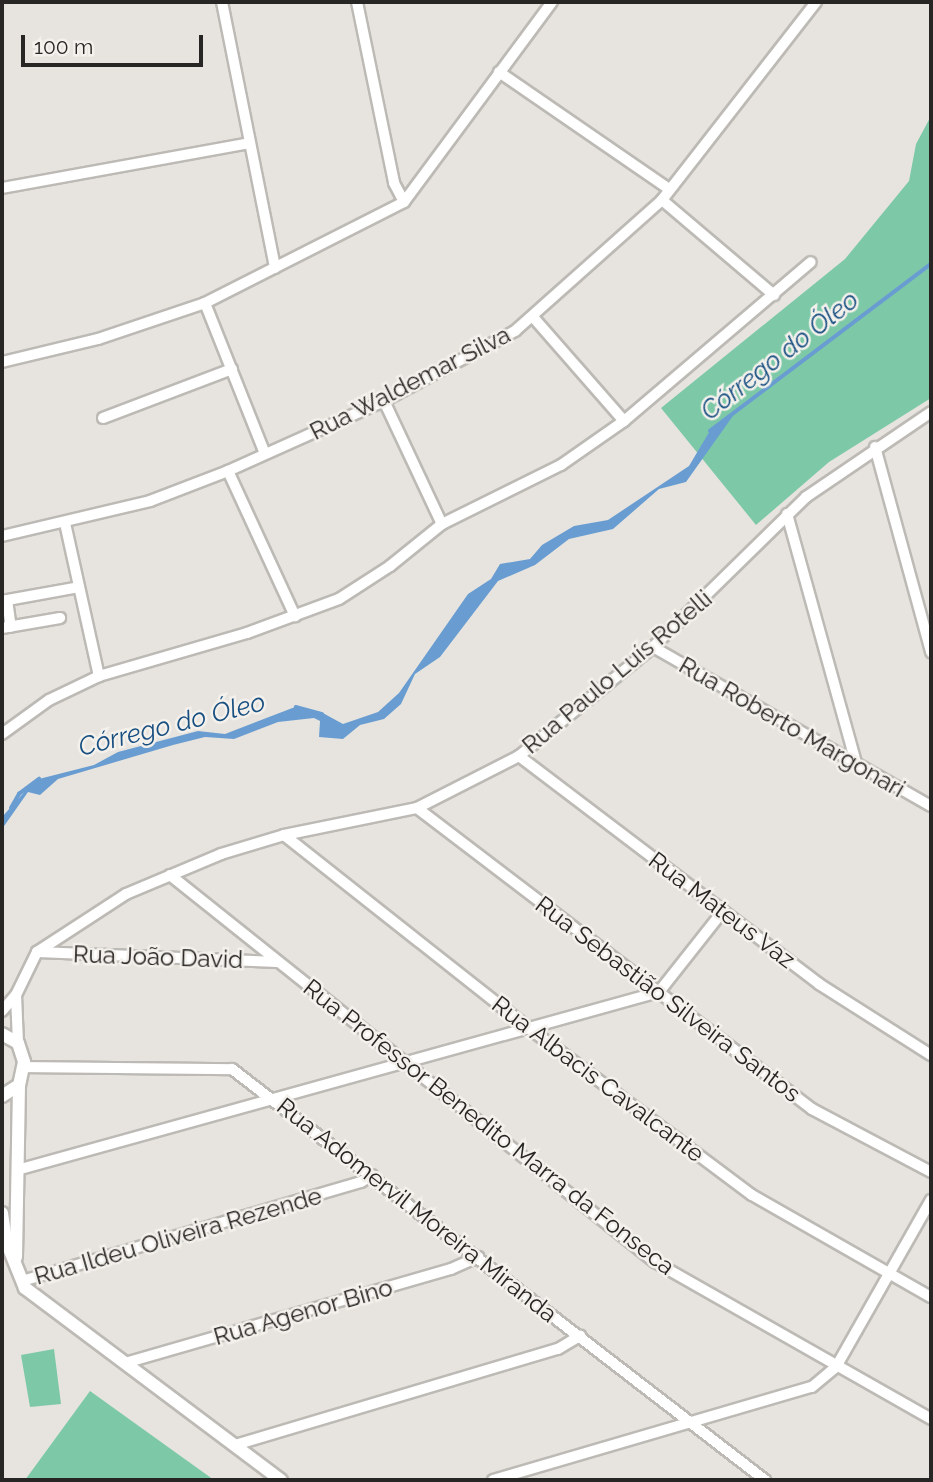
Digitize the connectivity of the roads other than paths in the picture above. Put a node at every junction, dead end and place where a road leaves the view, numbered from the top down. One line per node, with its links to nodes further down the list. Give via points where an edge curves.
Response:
1 (222, 2): 6 (street)
2 (357, 2): 10 (street, via 394,183)
3 (552, 2): 5 (street)
4 (816, 2): 8 (street, Rua Waldemar Silva)
5 (499, 72): 8 (street); 10 (street)
6 (250, 143): 7 (street); 12 (street)
7 (2, 188)
8 (669, 189): 9 (street, Rua Waldemar Silva)
9 (662, 200): 13 (street); 15 (street, Rua Waldemar Silva)
10 (404, 202): 12 (street)
11 (811, 262): 13 (street)
12 (275, 268): 14 (street)
13 (774, 295): 21 (street)
14 (205, 303): 16 (street, via 98,339); 17 (street)
15 (533, 317): 18 (street, Rua Waldemar Silva); 21 (street)
16 (2, 362)
17 (232, 369): 20 (street); 23 (street)
18 (384, 401): 23 (street, Rua Waldemar Silva); 27 (street)
19 (931, 412): 22 (street, Rua Paulo Luís Rotelli)
20 (103, 418)
21 (624, 421): 27 (street, via 561,465)
22 (875, 447): 25 (street, Rua Paulo Luís Rotelli); 35 (street)
23 (265, 454): 24 (street, Rua Waldemar Silva)
24 (228, 471): 26 (street, Rua Waldemar Silva, via 150,501); 31 (street)
25 (787, 514): 34 (street, Rua Paulo Luís Rotelli); 39 (street)
26 (65, 523): 28 (street, Rua Waldemar Silva); 29 (street)
27 (442, 524): 31 (street, via 339,600)
28 (2, 536)
29 (79, 587): 30 (street); 36 (street)
30 (4, 601): 33 (street)
31 (295, 616): 36 (street)
32 (60, 618): 33 (street)
33 (6, 627)
34 (653, 647): 38 (street, Rua Paulo Luís Rotelli); 39 (street, Rua Roberto Margonari)
35 (931, 652)
36 (99, 676): 37 (street, via 49,701)
37 (2, 734)
38 (519, 756): 41 (street, Rua Paulo Luís Rotelli); 44 (street, Rua Mateus Vaz)
39 (856, 763): 40 (street, Rua Roberto Margonari)
40 (931, 806)
41 (417, 808): 42 (street, Rua Paulo Luís Rotelli); 47 (street, Rua Sebastião Silveira Santos)
42 (284, 835): 43 (street, Rua Paulo Luís Rotelli); 50 (street, Rua Albacis Cavalcante)
43 (170, 875): 45 (street, Rua Paulo Luís Rotelli, via 93,913); 46 (street, Rua Professor Benedito Marra da Fonseca)
44 (723, 911): 47 (street); 53 (street, Rua Mateus Vaz, via 819,984)
45 (37, 952): 46 (street, Rua João David); 48 (street, Rua Paulo Luís Rotelli)
46 (278, 962): 54 (street, Rua Professor Benedito Marra da Fonseca)
47 (659, 992): 50 (street); 60 (street, Rua Sebastião Silveira Santos, via 812,1109)
48 (16, 995): 49 (street, Rua Paulo Luís Rotelli); 52 (street, Rua Paulo Luís Rotelli)
49 (2, 1011)
50 (530, 1028): 54 (street); 65 (street, Rua Albacis Cavalcante, via 752,1195)
51 (2, 1034): 52 (street)
52 (18, 1043): 55 (street)
53 (931, 1055)
54 (404, 1063): 58 (street); 70 (street, Rua Professor Benedito Marra da Fonseca, via 655,1262)
55 (24, 1067): 56 (street); 58 (street, Rua Adomervil Moreira Miranda, via 232,1069)
56 (19, 1085): 57 (street); 59 (street)
57 (2, 1096)
58 (274, 1099): 59 (street); 61 (street, Rua Adomervil Moreira Miranda)
59 (17, 1170): 66 (street)
60 (931, 1172)
61 (372, 1175): 64 (street, Rua Adomervil Moreira Miranda); 66 (street, Rua Ildeu Oliveira Rezende, via 361,1182)
62 (931, 1200): 65 (street)
63 (2, 1213): 66 (street)
64 (478, 1257): 68 (street, Rua Adomervil Moreira Miranda); 69 (street, Rua Agenor Bino)
65 (890, 1274): 67 (street, Rua Albacis Cavalcante); 70 (street)
66 (19, 1276): 69 (street, via 25,1288)
67 (931, 1297)
68 (580, 1336): 72 (street, Rua Adomervil Moreira Miranda); 73 (street, via 558,1349)
69 (125, 1363): 73 (street)
70 (836, 1367): 71 (street, Rua Professor Benedito Marra da Fonseca); 72 (street, via 812,1387)
71 (931, 1419)
72 (694, 1423): 75 (street); 76 (street, Rua Adomervil Moreira Miranda)
73 (235, 1445): 74 (street)
74 (281, 1480)
75 (493, 1480)
76 (765, 1480)

